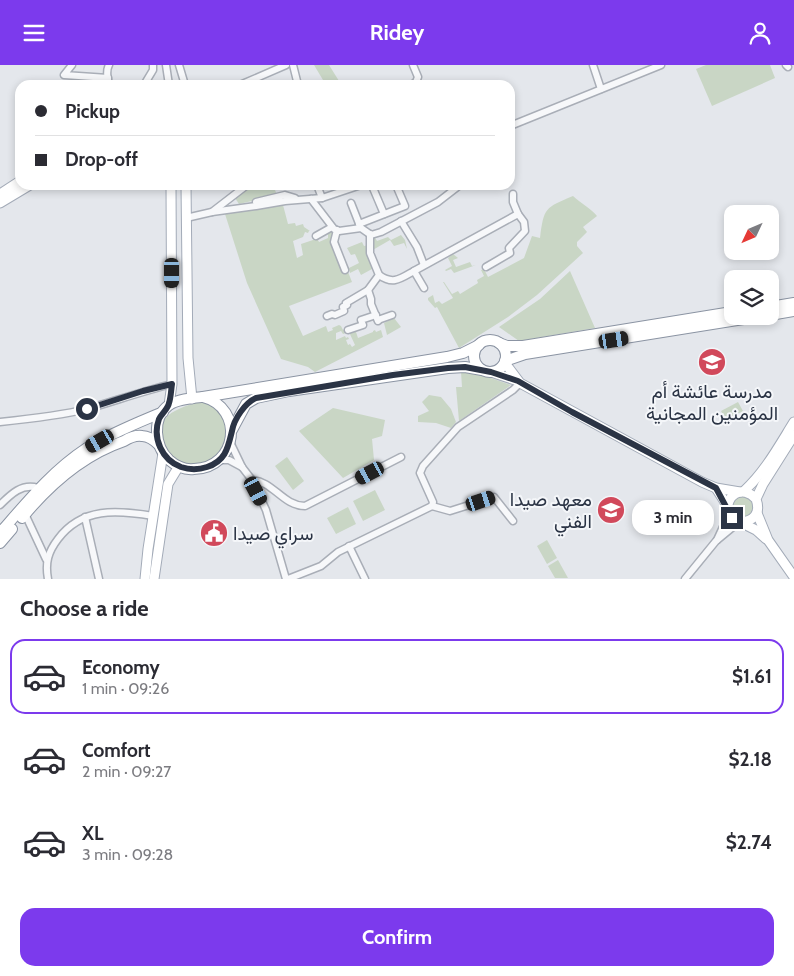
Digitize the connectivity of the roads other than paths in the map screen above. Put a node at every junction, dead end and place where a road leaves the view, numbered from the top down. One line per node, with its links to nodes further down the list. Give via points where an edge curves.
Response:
1 (72, 65): 12 (street, via 64,75)
2 (109, 65): 13 (street)
3 (152, 65): 14 (street, via 154,70)
4 (166, 65): 15 (street)
5 (179, 65): 16 (street)
6 (286, 65): 11 (street)
7 (293, 65): 19 (street)
8 (413, 65): 20 (street)
9 (593, 65): 21 (street)
10 (661, 65): 21 (street)
11 (258, 77): 17 (street); 18 (street)
12 (102, 80)
13 (109, 80)
14 (148, 80)
15 (168, 80)
16 (184, 80)
17 (251, 80)
18 (260, 80)
19 (297, 80)
20 (417, 80)
21 (601, 89): 22 (street)
22 (515, 124)
23 (15, 184): 33 (main road)
24 (22, 190): 39 (main road)
25 (171, 190): 70 (main road)
26 (186, 190): 46 (main road)
27 (241, 190): 35 (street)
28 (319, 190): 36 (street)
29 (345, 190): 36 (street)
30 (374, 190): 44 (street)
31 (398, 190): 44 (street, via 405,206)
32 (454, 190): 47 (street)
33 (0, 194)
34 (513, 194): 45 (street)
35 (233, 196): 41 (street); 43 (street)
36 (322, 197): 38 (street)
37 (296, 199): 38 (street); 41 (street, via 285,195); 42 (street)
38 (311, 199): 49 (street)
39 (0, 203)
40 (351, 203): 48 (street)
41 (238, 206): 42 (street)
42 (226, 209): 43 (street)
43 (212, 211): 46 (street)
44 (384, 214): 48 (street)
45 (518, 214): 52 (street); 53 (street, via 524,222 525,231 509,248 510,253)
46 (186, 218): 69 (main road)
47 (401, 221): 50 (street); 52 (street)
48 (360, 226): 49 (street, via 345,231); 50 (street)
49 (334, 229): 51 (street); 54 (street, via 334,242)
50 (370, 234): 56 (street, via 370,253)
51 (316, 236)
52 (424, 265): 55 (street)
53 (486, 267)
54 (345, 269)
55 (414, 271): 56 (street, via 393,280); 57 (street)
56 (379, 275): 58 (street)
57 (424, 288)
58 (368, 290): 65 (street, via 346,303 344,311); 66 (street)
59 (794, 303): 60 (highway)
60 (779, 306)
61 (794, 311): 63 (highway)
62 (724, 313): 71 (highway, via 523,347)
63 (779, 314)
64 (392, 315): 66 (street)
65 (327, 316)
66 (377, 319): 68 (street, via 361,321 363,325)
67 (724, 322): 73 (highway, via 525,354)
68 (348, 330)
69 (189, 331): 70 (main road); 78 (main road)
70 (172, 333): 76 (main road)
71 (499, 343): 72 (highway, via 488,340); 73 (highway, via 506,352)
72 (479, 345): 74 (highway, via 474,358 478,367); 77 (highway, via 447,357)
73 (505, 362): 74 (highway, via 500,369); 75 (main road)
74 (487, 371): 75 (main road); 83 (highway, via 465,367 438,369 256,398 246,405)
75 (519, 382): 94 (main road); 98 (street, via 513,390 458,427 423,466 420,473 433,502)
76 (172, 384): 79 (main road); 80 (street, via 87,409)
77 (203, 397): 78 (highway); 83 (highway, via 220,405)
78 (192, 399): 79 (highway)
79 (166, 408): 81 (highway); 87 (highway, via 158,426)
80 (0, 422)
81 (139, 422): 84 (highway, via 144,429); 93 (highway, via 88,448)
82 (794, 422): 95 (main road, via 756,480)
83 (232, 430): 86 (highway)
84 (140, 435): 87 (highway, via 151,438); 101 (highway, via 105,448 80,463)
85 (794, 435): 96 (main road)
86 (230, 442): 89 (highway); 91 (street)
87 (161, 449): 90 (highway); 102 (main road)
88 (401, 457): 92 (street, via 305,506 292,503 265,484)
89 (220, 459): 90 (highway, via 200,469); 91 (street)
90 (179, 467): 112 (main road, via 168,484)
91 (242, 467): 92 (street)
92 (252, 480): 118 (street, via 268,517)
93 (38, 488): 97 (street, via 18,490); 106 (highway)
94 (716, 488): 95 (main road); 99 (main road)
95 (742, 491): 96 (main road); 99 (main road, via 730,498)
96 (756, 499): 100 (main road)
97 (0, 505)
98 (432, 507): 104 (street, via 450,511 494,497); 110 (street)
99 (728, 512): 105 (main road); 107 (street)
100 (757, 513): 105 (main road, via 748,522); 108 (main road)
101 (25, 514): 109 (highway); 111 (street)
102 (153, 516): 103 (street, via 120,512); 112 (main road)
103 (85, 517): 111 (street, via 62,533); 115 (street)
104 (513, 521)
105 (740, 522): 107 (street); 108 (main road)
106 (0, 533)
107 (716, 541): 120 (street)
108 (768, 541): 113 (main road)
109 (0, 543)
110 (350, 546): 118 (street, via 320,566); 119 (street)
111 (46, 559): 114 (street)
112 (151, 566): 116 (main road); 117 (main road)
113 (794, 577)
114 (48, 579)
115 (99, 579)
116 (145, 579)
117 (154, 579)
118 (287, 579)
119 (365, 579)
120 (685, 579)

